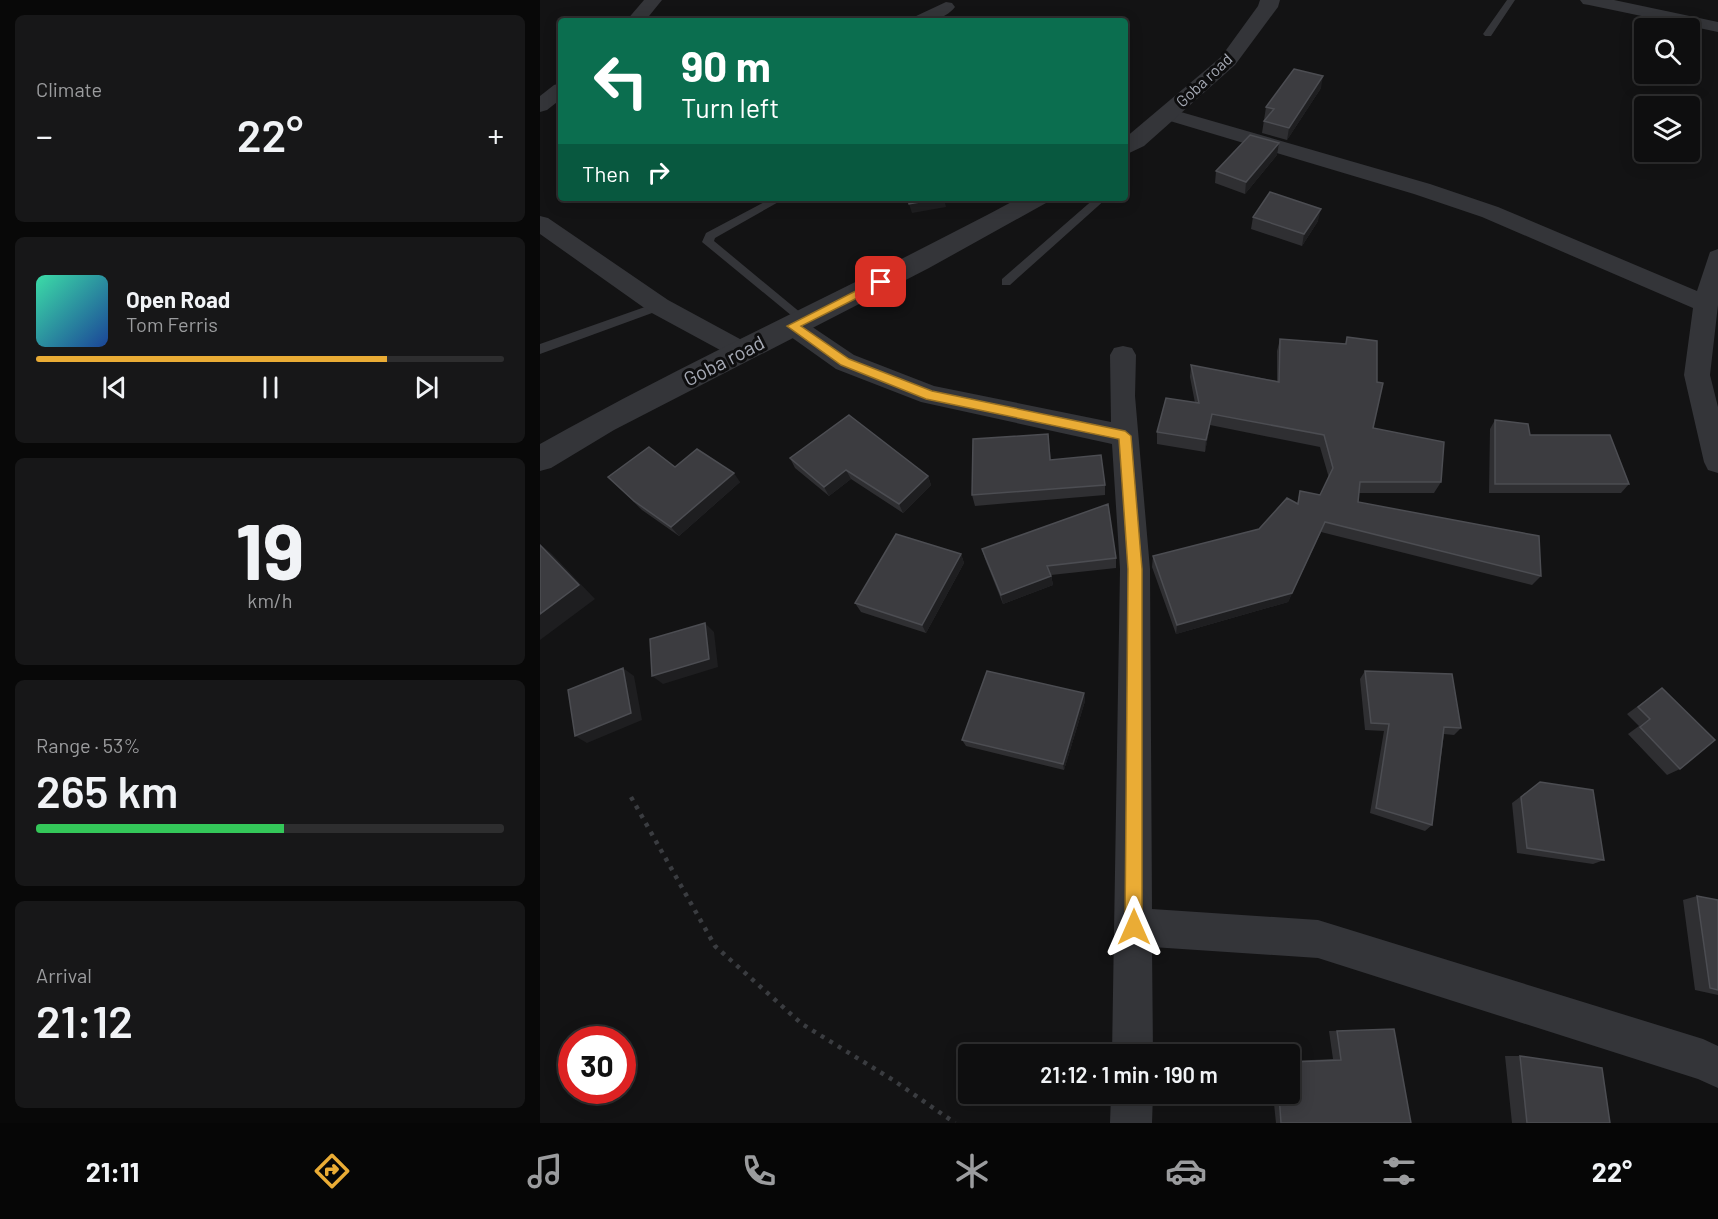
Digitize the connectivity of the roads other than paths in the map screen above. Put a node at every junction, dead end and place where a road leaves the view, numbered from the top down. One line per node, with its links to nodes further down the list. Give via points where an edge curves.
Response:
1 (653, 0): 6 (street)
2 (1270, 0): 16 (street, Goba road, via 1228,61)
3 (1511, 0): 12 (lane)
4 (1589, 0): 8 (street)
5 (946, 7): 7 (street)
6 (638, 18)
7 (926, 18)
8 (1676, 18)
9 (1700, 23): 11 (street)
10 (1700, 27): 13 (street)
11 (1718, 27)
12 (1488, 34)
13 (1718, 46)
14 (558, 91): 15 (street)
15 (540, 106)
16 (1167, 114): 17 (street, Goba road); 24 (street, via 1490,212)
17 (1128, 146)
18 (775, 201): 26 (lane, via 710,236 708,242)
19 (1032, 201): 26 (street, Goba road)
20 (1099, 201): 23 (lane)
21 (540, 223): 25 (street)
22 (1718, 257): 24 (street)
23 (1006, 282)
24 (1706, 304): 32 (street, via 1697,375)
25 (659, 306): 27 (lane); 28 (street)
26 (798, 323): 28 (street, Goba road); 30 (street, via 845,362 930,395)
27 (540, 349)
28 (742, 351): 31 (street, Goba road)
29 (1123, 355): 30 (street)
30 (1125, 436): 33 (street, via 1135,569)
31 (540, 459)
32 (1718, 462)
33 (1134, 927): 34 (street); 35 (street, via 1318,939)
34 (1132, 1044)
35 (1718, 1067)
36 (1132, 1104): 37 (street)
37 (1131, 1123)

